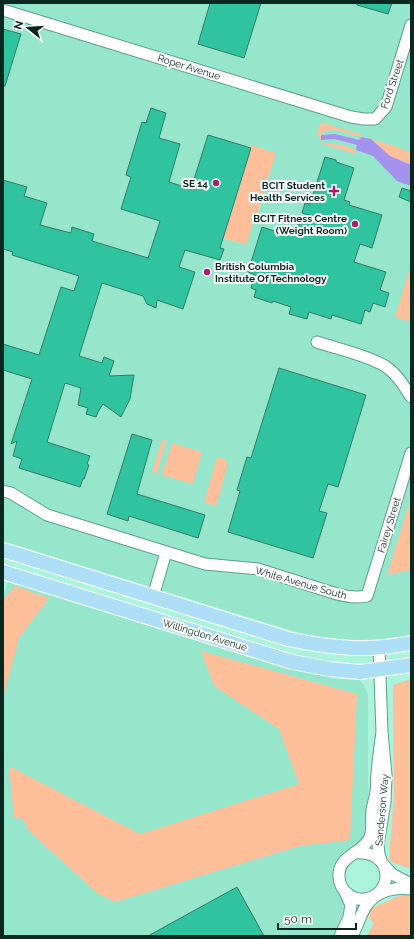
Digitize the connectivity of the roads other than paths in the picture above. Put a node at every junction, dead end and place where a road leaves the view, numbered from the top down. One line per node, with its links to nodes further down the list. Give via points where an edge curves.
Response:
1 (3, 10): 3 (street, Roper Avenue, via 351,117)
2 (411, 25): 3 (street, Ford Street, via 386,107)
3 (375, 119)
4 (317, 342): 5 (street, via 373,360 386,367 402,383)
5 (411, 397)
6 (411, 453): 12 (street, Fairey Street)
7 (3, 491): 9 (street, White Avenue South, via 47,515)
8 (3, 550): 11 (main road, Willingdon Avenue)
9 (166, 552): 11 (street); 12 (street, White Avenue South, via 205,564 258,569 348,597)
10 (3, 572): 16 (main road, Willingdon Avenue, via 292,662 360,672)
11 (153, 596): 14 (main road, Willingdon Avenue, via 288,639 348,649)
12 (367, 596)
13 (411, 644): 14 (main road, Willingdon Avenue)
14 (379, 648): 16 (street, Sanderson Way)
15 (411, 665): 16 (main road, Willingdon Avenue)
16 (380, 670): 17 (street, Sanderson Way)
17 (382, 732): 18 (street, Sanderson Way, via 371,832 362,848); 19 (street, Sanderson Way, via 386,775 385,802 378,845)
18 (354, 853): 19 (street, via 371,854); 22 (street, via 343,862 340,869 340,884)
19 (382, 863): 20 (street, via 392,874); 23 (street, via 386,878 384,886)
20 (411, 884)
21 (411, 890): 23 (street, via 387,890)
22 (344, 891): 23 (street, via 358,899); 24 (street, via 351,905 349,918)
23 (373, 897): 25 (street, via 368,902)
24 (340, 936)
25 (352, 936)

